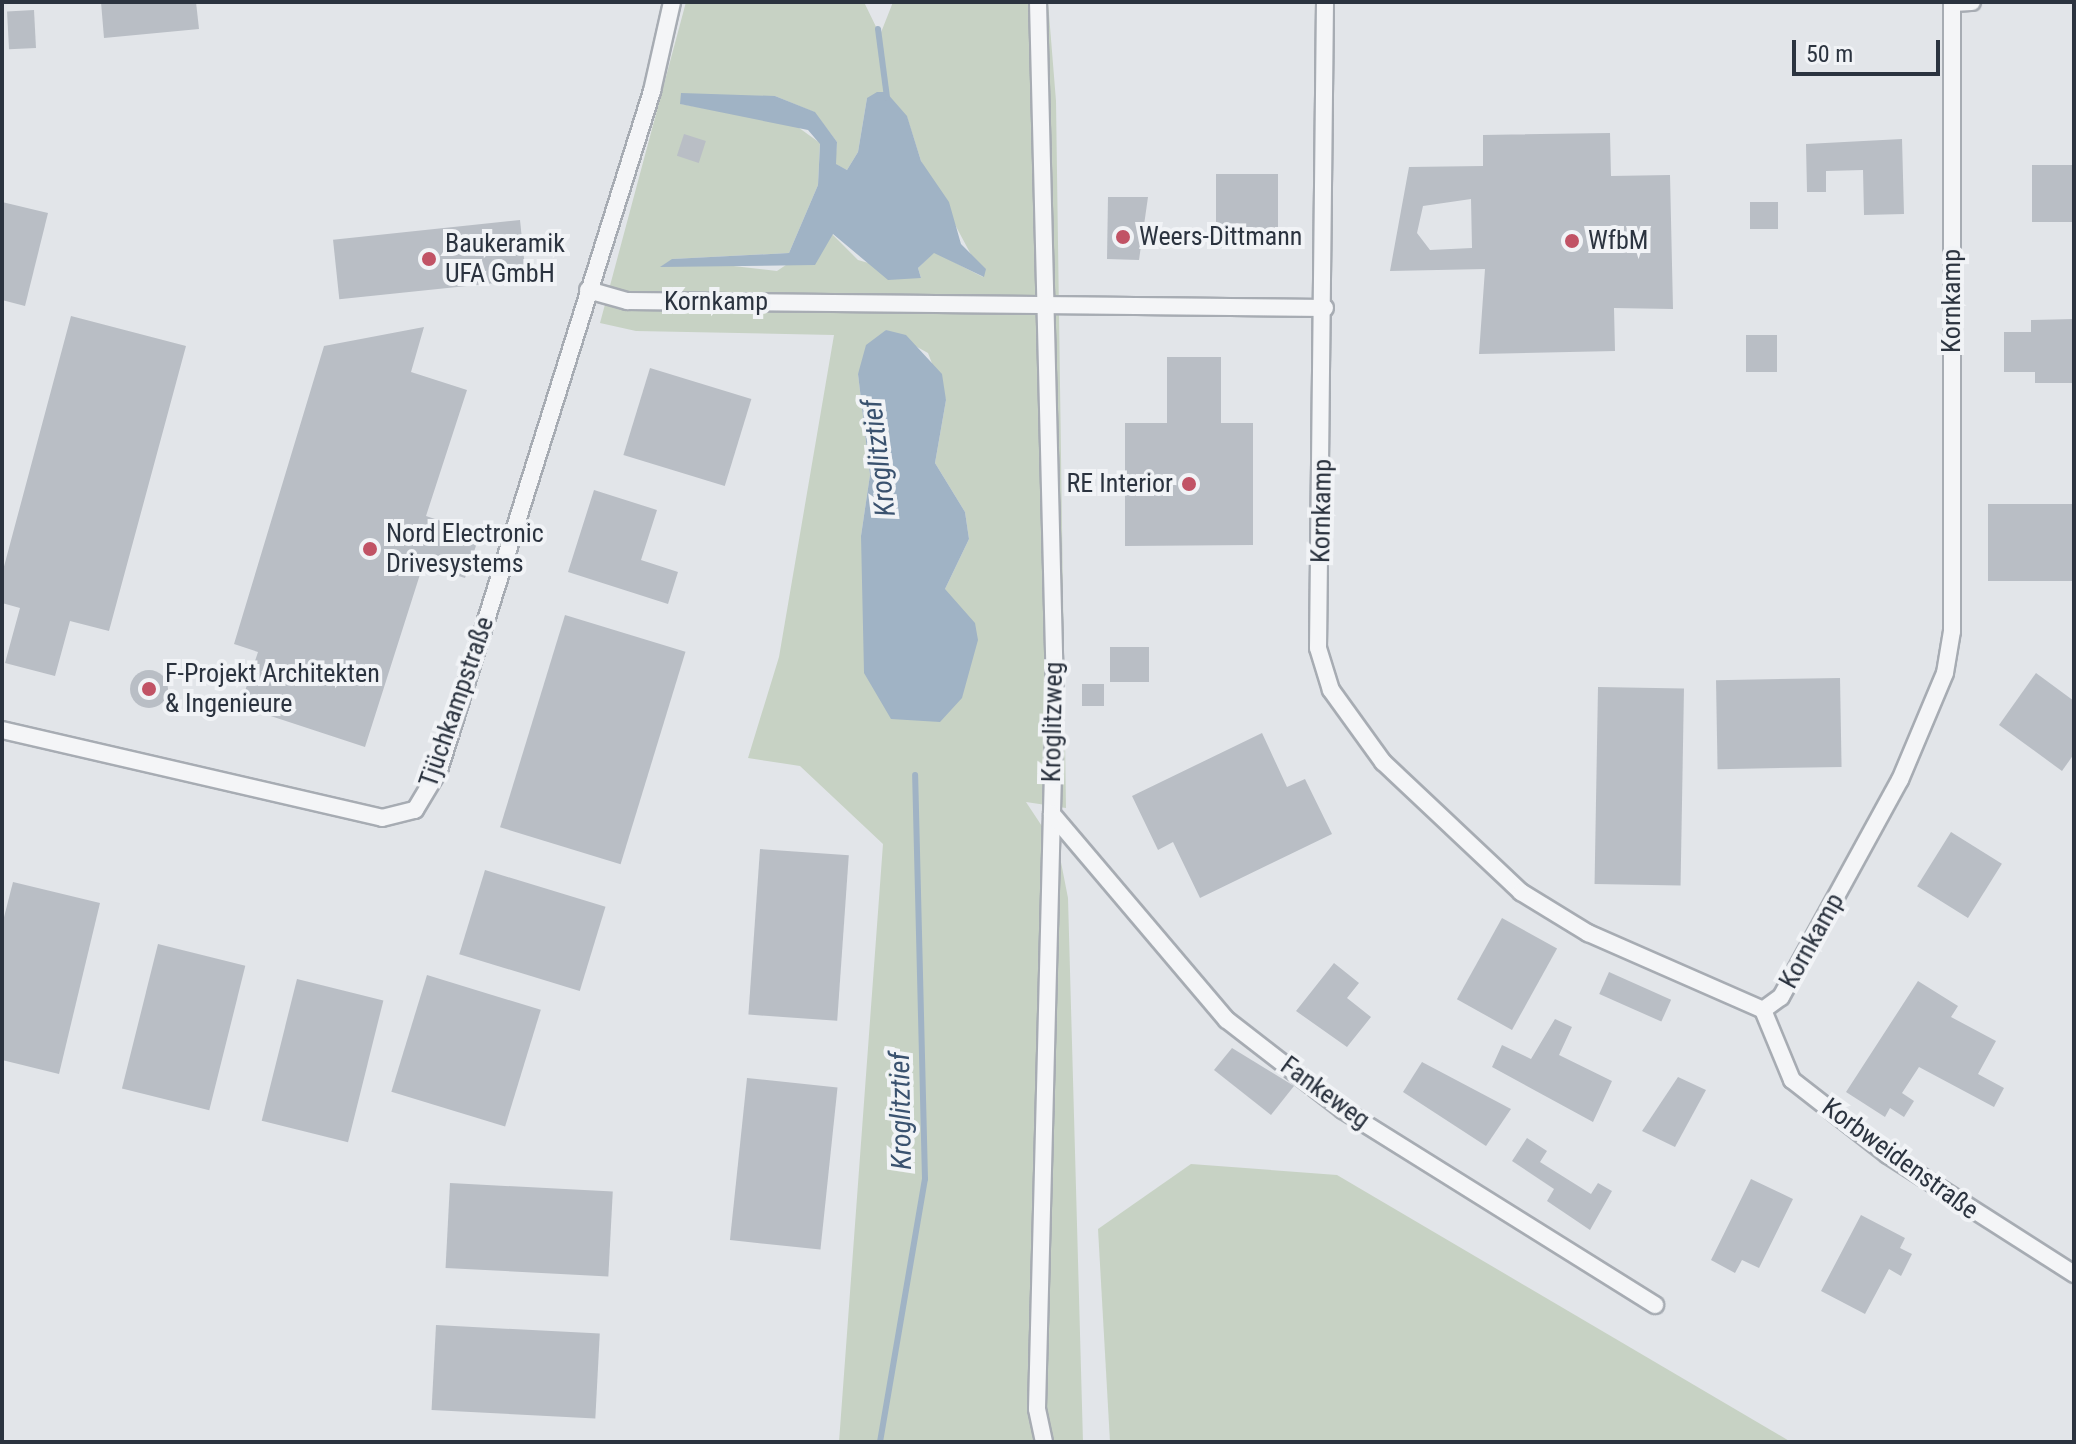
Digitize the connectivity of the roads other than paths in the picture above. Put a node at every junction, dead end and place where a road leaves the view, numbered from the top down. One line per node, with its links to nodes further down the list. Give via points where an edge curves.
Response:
1 (672, 2): 6 (street, Tjüchkampstraße)
2 (1038, 2): 7 (street, Kroglitzweg)
3 (1325, 2): 8 (street, Kornkamp)
4 (1972, 2): 5 (street)
5 (1952, 3): 11 (street, Kornkamp, via 1952,631 1945,673 1900,780 1781,997)
6 (588, 290): 7 (street, Kornkamp, via 627,301); 9 (street, Tjüchkampstraße, via 439,770 415,810 382,818)
7 (1046, 305): 8 (street, Kornkamp); 10 (street, Kroglitzweg)
8 (1325, 308): 11 (street, Kornkamp, via 1318,648 1345,718 1422,804 1521,892 1588,933)
9 (2, 730)
10 (1052, 814): 13 (street, Fankeweg, via 1227,1020 1343,1110); 14 (street, Kroglitzweg, via 1037,1409)
11 (1763, 1010): 12 (street, Korbweidenstraße, via 1792,1080 1899,1163)
12 (2074, 1274)
13 (1655, 1305)
14 (1044, 1442)

